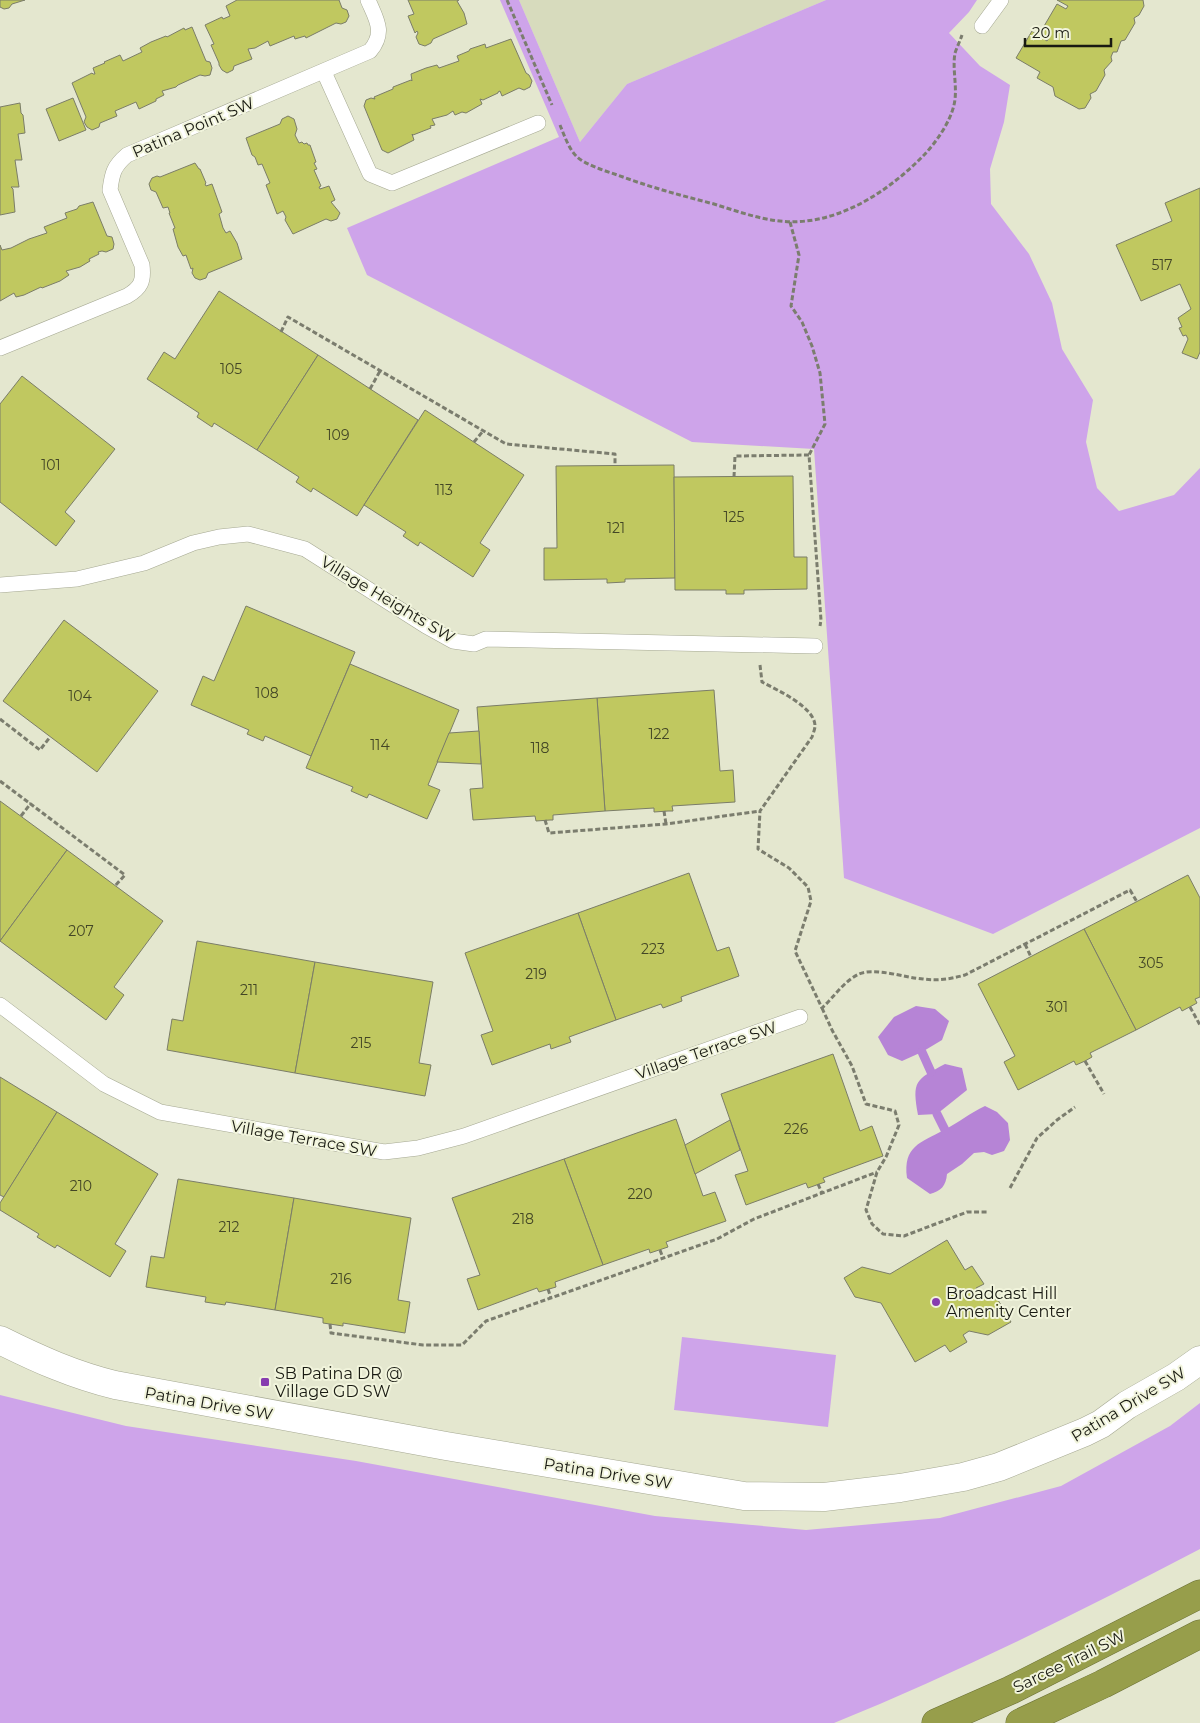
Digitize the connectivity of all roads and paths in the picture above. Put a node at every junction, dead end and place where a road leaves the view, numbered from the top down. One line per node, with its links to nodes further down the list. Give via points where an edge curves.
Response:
1 (368, 0): 5 (lane, Patina Point SW, via 380,30 374,46 366,54)
2 (508, 0): 6 (path)
3 (1001, 0): 4 (lane)
4 (982, 26): 9 (path, via 964,30 955,53 954,104 950,117 926,153 898,179 849,209 818,219)
5 (324, 72): 8 (lane, via 370,174 392,183); 11 (lane, Patina Point SW, via 127,154 115,166 110,190 142,265 143,277 136,290)
6 (553, 108)
7 (557, 117): 9 (path, via 573,151 593,166 724,208)
8 (538, 123)
9 (790, 222): 16 (path, via 800,255 791,306 812,346 820,373 826,424)
10 (281, 332): 12 (path, via 288,317)
11 (0, 348)
12 (380, 371): 13 (path); 14 (path)
13 (370, 389)
14 (483, 431): 15 (path); 17 (path, via 506,444 615,454)
15 (474, 442)
16 (809, 456): 18 (path, via 735,456); 21 (path, via 821,620)
17 (615, 466)
18 (734, 476)
19 (0, 586): 20 (lane, Village Heights SW, via 77,580 144,563 193,543 248,534 305,549 453,641 474,644 486,640)
20 (758, 645): 21 (lane, Village Heights SW); 27 (path, via 762,682 810,712 815,726 812,737)
21 (815, 646)
22 (0, 719): 23 (path, via 40,750)
23 (50, 736)
24 (0, 781): 25 (path)
25 (31, 803): 28 (path); 31 (path, via 124,875)
26 (664, 811): 30 (path)
27 (760, 811): 30 (path); 37 (path, via 758,850 789,868 808,887 811,901 795,951)
28 (21, 816)
29 (545, 820): 30 (path, via 549,833)
30 (666, 824)
31 (115, 886)
32 (1137, 902): 33 (path, via 1130,890)
33 (1025, 944): 34 (path); 37 (path, via 949,980 869,972 859,974)
34 (1031, 957)
35 (0, 1005): 38 (lane, Village Terrace SW, via 104,1084 160,1112 384,1152 418,1148 464,1136)
36 (1190, 1007): 39 (path)
37 (822, 1008): 38 (path); 43 (path, via 852,1066 866,1104 895,1111 899,1125)
38 (800, 1017)
39 (1200, 1025)
40 (1085, 1061): 41 (path)
41 (1104, 1094)
42 (1075, 1107): 45 (path, via 1037,1138)
43 (877, 1172): 46 (path); 47 (path, via 866,1210 872,1224 883,1234 904,1236 966,1212)
44 (818, 1184): 46 (path)
45 (1010, 1188)
46 (822, 1194): 49 (path, via 754,1219 717,1239)
47 (988, 1212)
48 (660, 1250): 49 (path)
49 (663, 1258): 51 (path)
50 (548, 1289): 51 (path)
51 (551, 1298): 52 (path, via 486,1321 462,1345 423,1345 331,1333)
52 (330, 1324)
53 (0, 1340): 54 (street, Patina Drive SW, via 47,1363 115,1386 744,1496 824,1497 963,1477 999,1467 1086,1432)
54 (1200, 1360)
55 (1200, 1594): 57 (highway, Sarcee Trail SW, via 1012,1690)
56 (1200, 1634): 58 (highway)
57 (936, 1723)
58 (1020, 1723)

